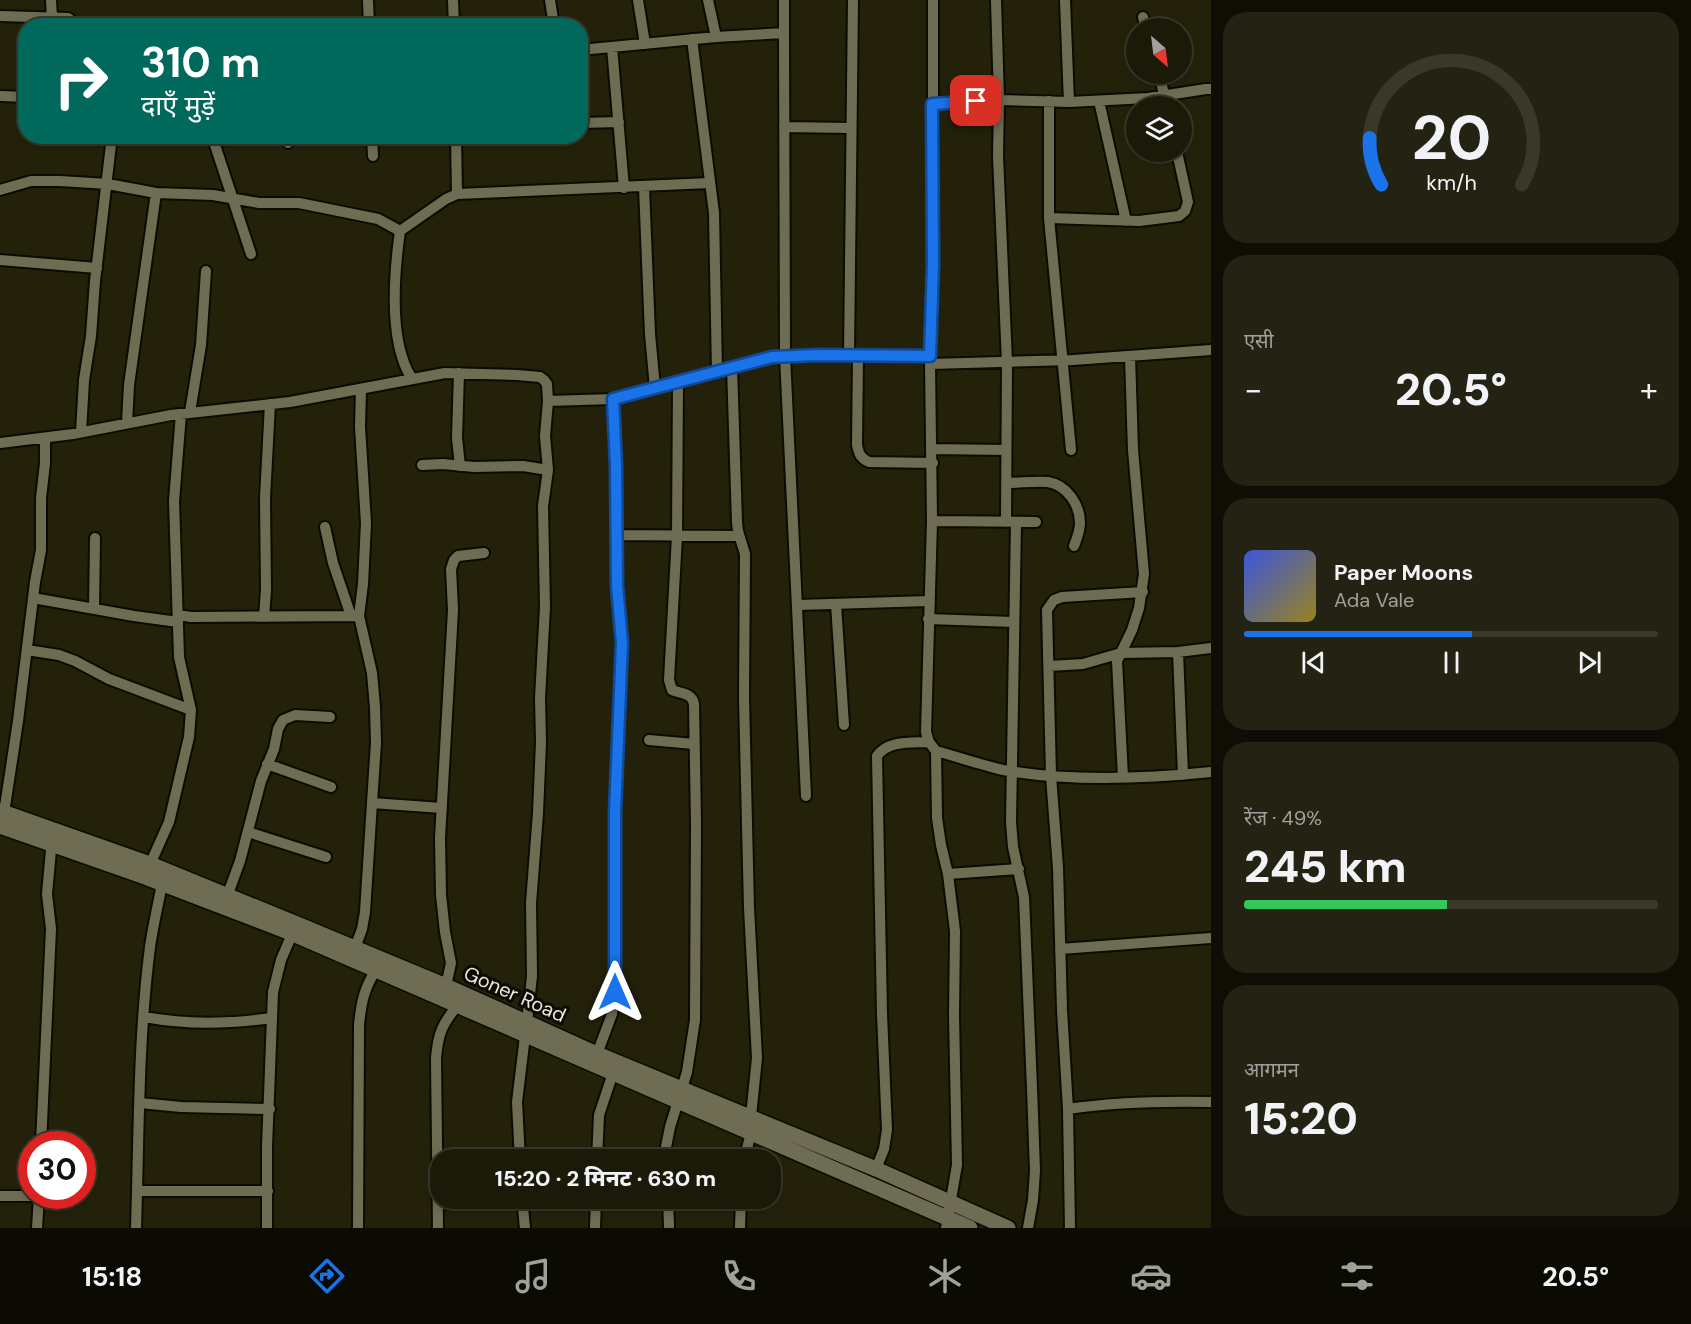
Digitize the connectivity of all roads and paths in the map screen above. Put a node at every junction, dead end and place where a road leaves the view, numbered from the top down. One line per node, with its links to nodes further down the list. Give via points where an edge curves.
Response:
1 (51, 0): 13 (street)
2 (368, 0): 15 (street)
3 (453, 0): 16 (street)
4 (550, 0): 17 (street)
5 (638, 0): 21 (street)
6 (708, 0): 19 (street)
7 (784, 0): 18 (street)
8 (853, 0): 37 (street)
9 (933, 0): 33 (street)
10 (996, 0): 28 (street)
11 (1065, 0): 32 (street)
12 (0, 16): 13 (street)
13 (52, 18): 14 (street)
14 (68, 18)
15 (369, 18)
16 (454, 18)
17 (553, 18)
18 (784, 33): 19 (street); 36 (street)
19 (716, 37): 20 (street)
20 (692, 39): 21 (street); 44 (street)
21 (645, 44): 22 (street)
22 (612, 47): 23 (street); 34 (street)
23 (588, 49)
24 (1211, 89): 26 (street)
25 (0, 96): 27 (street)
26 (1185, 96)
27 (18, 97)
28 (999, 100): 29 (street); 33 (street); 65 (street)
29 (1049, 101): 32 (street); 52 (street)
30 (1099, 101): 31 (street); 32 (street); 53 (street)
31 (1126, 101)
32 (1069, 102)
33 (932, 104): 63 (street)
34 (619, 122): 35 (street); 47 (street)
35 (588, 123)
36 (784, 127): 37 (street); 61 (street)
37 (851, 128): 60 (street)
38 (111, 144): 45 (street)
39 (215, 144): 51 (street)
40 (372, 144): 42 (street)
41 (456, 144): 50 (street)
42 (373, 156)
43 (1179, 162): 53 (street, via 1188,202 1185,211 1179,216)
44 (710, 183): 46 (street); 67 (street, via 716,258)
45 (108, 184): 48 (street, via 31,181); 49 (street); 57 (street)
46 (644, 187): 47 (street); 71 (street)
47 (624, 188): 50 (street)
48 (0, 190)
49 (156, 192): 51 (street); 77 (street)
50 (457, 194): 54 (street)
51 (232, 198): 54 (street, via 299,203 378,219); 55 (street)
52 (1049, 218): 53 (street); 64 (street)
53 (1126, 221)
54 (400, 231): 69 (street, via 396,322 399,350)
55 (251, 254)
56 (0, 260): 57 (street)
57 (97, 268): 78 (street)
58 (206, 271): 76 (street, via 201,345)
59 (1211, 350): 62 (street)
60 (854, 355): 61 (street); 63 (street); 84 (street, via 857,445 862,459)
61 (785, 356): 66 (street); 103 (street)
62 (1130, 356): 64 (street); 99 (street)
63 (930, 360): 65 (street); 81 (street)
64 (1062, 360): 65 (street); 83 (street)
65 (1007, 362): 82 (street)
66 (732, 368): 67 (street); 95 (street)
67 (717, 372): 70 (street)
68 (459, 373): 69 (street); 74 (street, via 540,378 547,384); 86 (street)
69 (412, 379): 72 (street)
70 (678, 382): 71 (street); 94 (street)
71 (654, 388): 73 (street)
72 (361, 389): 75 (street); 105 (street, via 366,523 363,584)
73 (613, 399): 74 (street); 93 (street)
74 (548, 401): 87 (street)
75 (270, 404): 76 (street); 106 (street)
76 (185, 413): 77 (street); 107 (street, via 174,501)
77 (127, 423): 78 (street)
78 (81, 432): 79 (street)
79 (45, 438): 80 (street); 100 (street, via 41,550)
80 (0, 443)
81 (933, 449): 82 (street); 84 (street)
82 (1006, 450): 88 (street)
83 (1071, 450)
84 (933, 463): 89 (street)
85 (422, 465): 86 (street)
86 (460, 466): 87 (street)
87 (548, 470): 149 (street, via 543,506 545,607 531,903 532,976)
88 (1006, 483): 90 (street); 97 (street, via 1049,482 1068,493 1080,522)
89 (932, 521): 90 (street); 101 (street)
90 (1011, 522): 91 (street); 109 (street)
91 (1036, 522)
92 (325, 527): 105 (street, via 333,563)
93 (616, 535): 94 (street); 150 (street, via 622,643 615,812 615,992 612,1014)
94 (677, 536): 95 (street); 119 (street, via 669,680 672,690 693,699)
95 (739, 536): 157 (street, via 745,554 749,908 757,1058)
96 (94, 538): 104 (street)
97 (1074, 546)
98 (484, 553): 130 (street, via 458,556 451,570 453,610)
99 (1143, 592): 113 (street); 114 (street, via 1054,600 1047,610)
100 (33, 598): 104 (street); 111 (street)
101 (929, 601): 102 (street); 108 (street)
102 (836, 604): 103 (street); 117 (street)
103 (798, 605): 128 (street)
104 (94, 609): 107 (street)
105 (355, 616): 106 (street); 129 (street, via 372,674 375,706)
106 (264, 617): 107 (street)
107 (178, 618): 115 (street, via 179,657)
108 (928, 619): 109 (street); 120 (street, via 926,732)
109 (1014, 622): 122 (street)
110 (1211, 648): 112 (street)
111 (27, 650): 115 (street, via 75,661 109,679); 131 (street)
112 (1178, 652): 113 (street); 124 (street)
113 (1121, 653): 114 (street, via 1083,664); 126 (street, via 1116,672)
114 (1049, 666): 125 (street)
115 (191, 710): 136 (street, via 189,736 169,822)
116 (330, 717): 121 (street, via 294,715 283,720)
117 (844, 724)
118 (649, 740): 119 (street)
119 (694, 744): 152 (street, via 695,1020 693,1046)
120 (933, 746): 122 (street); 137 (street, via 937,818); 165 (street, via 892,745 877,756 887,1130)
121 (267, 764): 127 (street); 132 (street)
122 (1012, 771): 125 (street); 135 (street, via 1012,838)
123 (1211, 772): 124 (street)
124 (1183, 775): 126 (street)
125 (1051, 776): 126 (street); 143 (street)
126 (1123, 777)
127 (331, 787)
128 (806, 796)
129 (372, 803): 130 (street); 142 (street, via 365,912)
130 (442, 808): 145 (street, via 441,895 452,963)
131 (1, 816): 133 (street, Goner Road)
132 (248, 832): 134 (street); 139 (street)
133 (53, 837): 136 (street, Goner Road); 158 (street, via 47,894 51,929)
134 (326, 857)
135 (1019, 869): 137 (street); 189 (street, via 1024,897 1035,1171)
136 (148, 871): 138 (street, Goner Road); 139 (street, Goner Road)
137 (948, 874): 170 (street, via 955,931 957,1137 957,1166)
138 (162, 884): 139 (street, Goner Road); 147 (street, via 150,946)
139 (225, 901): 140 (street, Goner Road)
140 (294, 929): 142 (street, Goner Road); 144 (street, Goner Road); 148 (street, via 273,992)
141 (1211, 938): 143 (street)
142 (355, 948): 145 (street, Goner Road)
143 (1060, 949): 156 (street)
144 (376, 970): 146 (street, Goner Road); 182 (street, via 361,1003 359,1025)
145 (446, 986): 149 (street, Goner Road)
146 (458, 1005): 149 (street, Goner Road); 160 (street, via 445,1020 437,1039)
147 (144, 1017): 148 (street, via 198,1024); 154 (street)
148 (272, 1018): 155 (street)
149 (526, 1029): 150 (street, Goner Road); 151 (street, Goner Road); 161 (street, via 517,1102)
150 (597, 1054): 152 (street, Goner Road)
151 (613, 1073): 152 (street, Goner Road); 162 (street, via 599,1115)
152 (680, 1094): 157 (street, Goner Road); 159 (street, Goner Road); 163 (street)
153 (1211, 1102): 156 (street, via 1136,1102)
154 (140, 1103): 155 (street); 166 (street)
155 (270, 1109): 167 (street)
156 (1068, 1109): 190 (street)
157 (751, 1116): 165 (street, Goner Road)
158 (42, 1131)
159 (751, 1133): 164 (street); 177 (street, Goner Road)
160 (437, 1149)
161 (519, 1149)
162 (597, 1149)
163 (666, 1149)
164 (747, 1149)
165 (876, 1169): 170 (street, Goner Road)
166 (137, 1191): 167 (street); 180 (street)
167 (268, 1191): 181 (street)
168 (0, 1196): 169 (street)
169 (18, 1196)
170 (949, 1203): 177 (street); 188 (street, Goner Road)
171 (39, 1209): 179 (street)
172 (438, 1209): 183 (street)
173 (524, 1209): 184 (street)
174 (596, 1209): 185 (street)
175 (668, 1209): 178 (street)
176 (741, 1209): 186 (street)
177 (947, 1224): 187 (street, Goner Road)
178 (669, 1226)
179 (38, 1228)
180 (136, 1228)
181 (267, 1228)
182 (358, 1228)
183 (438, 1228)
184 (525, 1228)
185 (595, 1228)
186 (740, 1228)
187 (970, 1228)
188 (1008, 1228)
189 (1028, 1228)
190 (1070, 1228)

